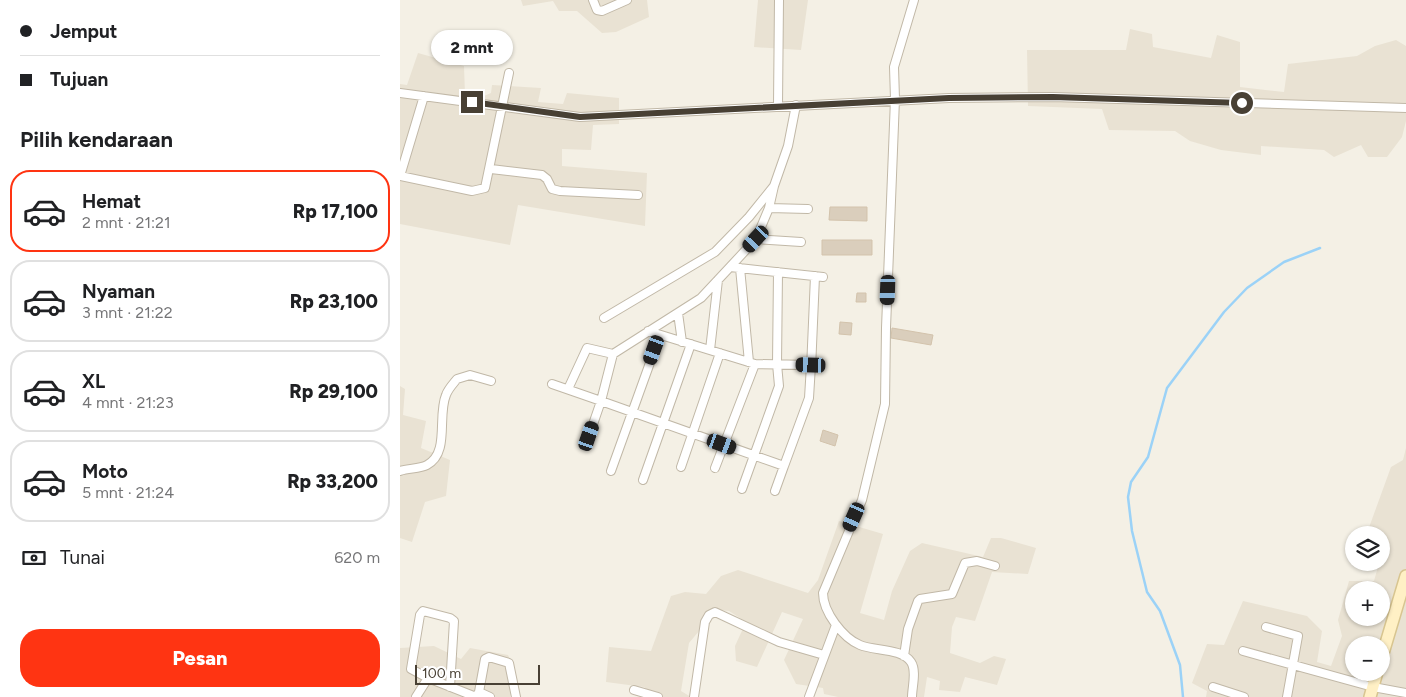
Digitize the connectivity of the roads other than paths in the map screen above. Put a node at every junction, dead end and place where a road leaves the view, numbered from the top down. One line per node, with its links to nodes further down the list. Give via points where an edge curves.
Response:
1 (593, 0): 2 (street, via 597,10 602,11)
2 (626, 0)
3 (779, 0): 10 (street)
4 (914, 0): 8 (street, via 894,67)
5 (509, 73): 11 (street)
6 (400, 93): 7 (street)
7 (424, 96): 11 (street); 14 (street)
8 (896, 99): 9 (street); 12 (street, via 1053,97); 58 (street, via 885,404 862,500 822,594)
9 (796, 104): 10 (street); 15 (street, via 788,146)
10 (778, 105): 11 (street, via 580,117)
11 (503, 106): 13 (street)
12 (1406, 108)
13 (490, 169): 14 (street, via 485,188 472,191); 16 (street, via 542,175 552,189 560,191)
14 (400, 176)
15 (774, 186): 17 (street); 26 (street, via 715,252)
16 (638, 195)
17 (769, 208): 18 (street); 19 (street)
18 (808, 209)
19 (756, 239): 20 (street); 21 (street)
20 (801, 242)
21 (730, 267): 22 (street); 24 (street)
22 (740, 268): 23 (street); 34 (street)
23 (778, 272): 35 (street); 36 (street, via 819,276)
24 (718, 280): 25 (street, via 701,298); 31 (street)
25 (678, 312): 27 (street); 29 (street)
26 (604, 318)
27 (648, 331): 28 (street); 33 (street)
28 (660, 335): 29 (street); 42 (street)
29 (682, 342): 30 (street)
30 (691, 344): 31 (street); 43 (street)
31 (710, 350): 32 (street)
32 (720, 353): 34 (street); 44 (street)
33 (613, 354): 40 (street, via 587,348); 41 (street)
34 (752, 363): 35 (street); 46 (street)
35 (777, 364): 36 (street); 47 (street, via 779,386)
36 (811, 365): 39 (street); 48 (street, via 809,398)
37 (491, 381): 51 (street, via 470,375 457,378 446,394 441,418 441,447 436,459 422,467)
38 (552, 384): 40 (street)
39 (810, 386)
40 (568, 390): 41 (street)
41 (601, 401): 42 (street); 45 (street)
42 (632, 412): 43 (street); 52 (street)
43 (664, 424): 44 (street); 53 (street)
44 (693, 434): 46 (street); 49 (street)
45 (589, 436)
46 (722, 444): 47 (street); 50 (street)
47 (754, 456): 48 (street); 54 (street)
48 (784, 466): 55 (street)
49 (681, 468)
50 (714, 468)
51 (400, 471)
52 (611, 471)
53 (643, 480)
54 (742, 489)
55 (775, 491)
56 (996, 566): 63 (street, via 977,561 965,562 952,594 920,599 908,629)
57 (1406, 576): 60 (street)
58 (836, 625): 62 (street); 63 (street, via 859,645)
59 (1266, 627): 64 (street, via 1298,636)
60 (1388, 636)
61 (1243, 651): 64 (street)
62 (824, 656): 76 (street, via 780,642 715,612 705,622); 77 (street)
63 (904, 656): 78 (street, via 914,672)
64 (1292, 664): 69 (street); 80 (street)
65 (428, 678): 66 (street); 66 (street, via 411,669 423,611 454,621); 72 (street)
66 (450, 687): 71 (street)
67 (1213, 688): 79 (street)
68 (634, 690): 75 (street)
69 (1372, 692): 70 (street)
70 (1406, 693)
71 (477, 695): 73 (street); 74 (street, via 485,659 489,657 510,664)
72 (416, 697)
73 (490, 697)
74 (516, 697)
75 (658, 697)
76 (694, 697)
77 (809, 697)
78 (912, 697)
79 (1244, 697)
80 (1287, 697)

